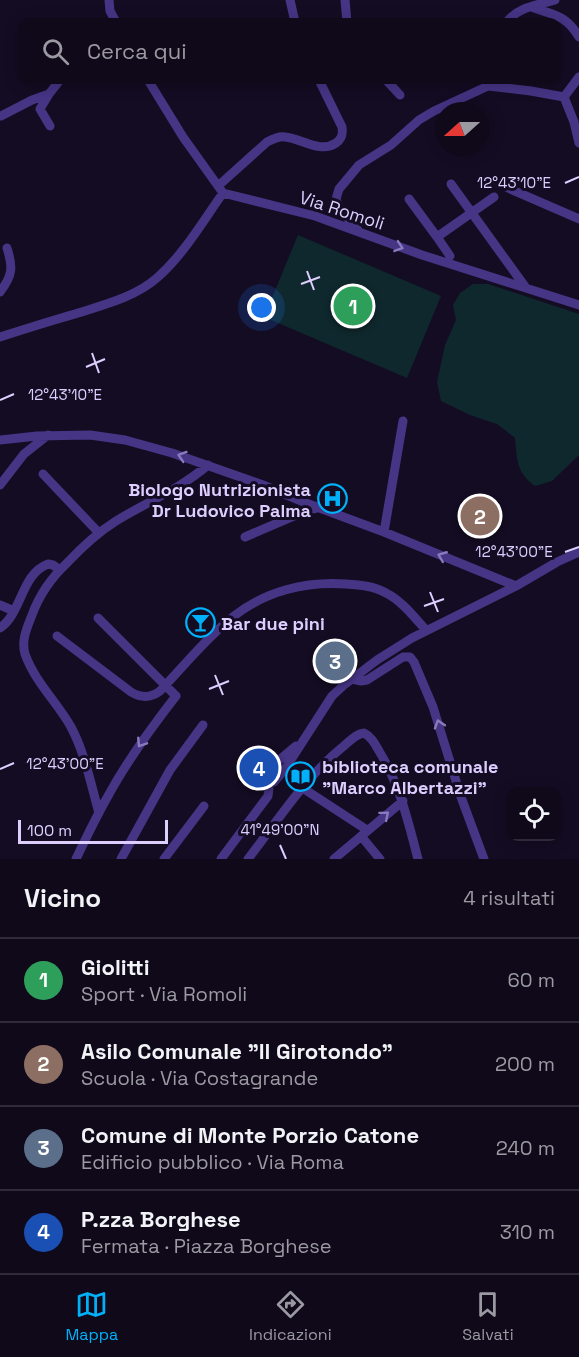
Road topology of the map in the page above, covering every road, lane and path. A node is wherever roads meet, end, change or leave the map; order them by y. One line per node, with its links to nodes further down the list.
1 (109, 0): 6 (street)
2 (290, 0): 7 (street)
3 (345, 0): 8 (street)
4 (555, 0): 5 (street)
5 (531, 7): 9 (street); 10 (street)
6 (112, 18)
7 (294, 18)
8 (347, 18)
9 (511, 18)
10 (579, 37)
11 (579, 77): 20 (street)
12 (57, 84): 18 (street)
13 (150, 84): 26 (street)
14 (321, 84): 26 (street)
15 (390, 84): 19 (street)
16 (487, 84): 31 (street)
17 (494, 84): 20 (street)
18 (49, 94): 21 (street); 22 (street)
19 (400, 95)
20 (564, 97): 23 (street)
21 (1, 116)
22 (50, 126)
23 (579, 143)
24 (451, 184): 29 (street)
25 (508, 188): 30 (street)
26 (221, 190): 31 (street, Via Romoli); 38 (street)
27 (494, 197): 29 (street)
28 (409, 199): 32 (street)
29 (472, 213): 32 (street); 35 (street)
30 (579, 219)
31 (361, 233): 35 (street, Via Romoli, one-way to 35)
32 (437, 237): 34 (street)
33 (8, 248): 36 (street)
34 (450, 256)
35 (526, 288): 37 (street, Via Romoli)
36 (0, 292)
37 (579, 304)
38 (0, 337)
39 (403, 422): 46 (street)
40 (48, 435): 41 (street); 42 (street, one-way to 40); 44 (street)
41 (0, 440)
42 (208, 465): 45 (street); 47 (street)
43 (43, 474): 47 (street)
44 (0, 485)
45 (317, 508): 46 (street); 48 (street)
46 (384, 532): 51 (street, one-way to 46)
47 (99, 533): 50 (street)
48 (245, 537)
49 (579, 552): 51 (street)
50 (60, 570): 53 (street); 66 (street)
51 (516, 586): 56 (street)
52 (0, 605): 53 (street)
53 (14, 611): 55 (street)
54 (98, 618): 59 (street)
55 (0, 628)
56 (426, 630): 58 (street); 59 (street)
57 (57, 636): 59 (street)
58 (352, 678): 61 (street); 76 (street, one-way to 58)
59 (165, 685): 66 (street, one-way to 66)
60 (203, 725): 70 (street)
61 (305, 739): 62 (street); 62 (street)
62 (270, 782): 72 (street)
63 (301, 787): 64 (street); 67 (street); 68 (street)
64 (403, 801): 67 (street, one-way to 64); 75 (street)
65 (204, 806): 71 (street)
66 (99, 813): 69 (street)
67 (364, 833): 73 (street); 74 (street)
68 (251, 858)
69 (76, 859)
70 (121, 859)
71 (164, 859)
72 (221, 859)
73 (334, 859)
74 (380, 859)
75 (418, 859)
76 (484, 859)

